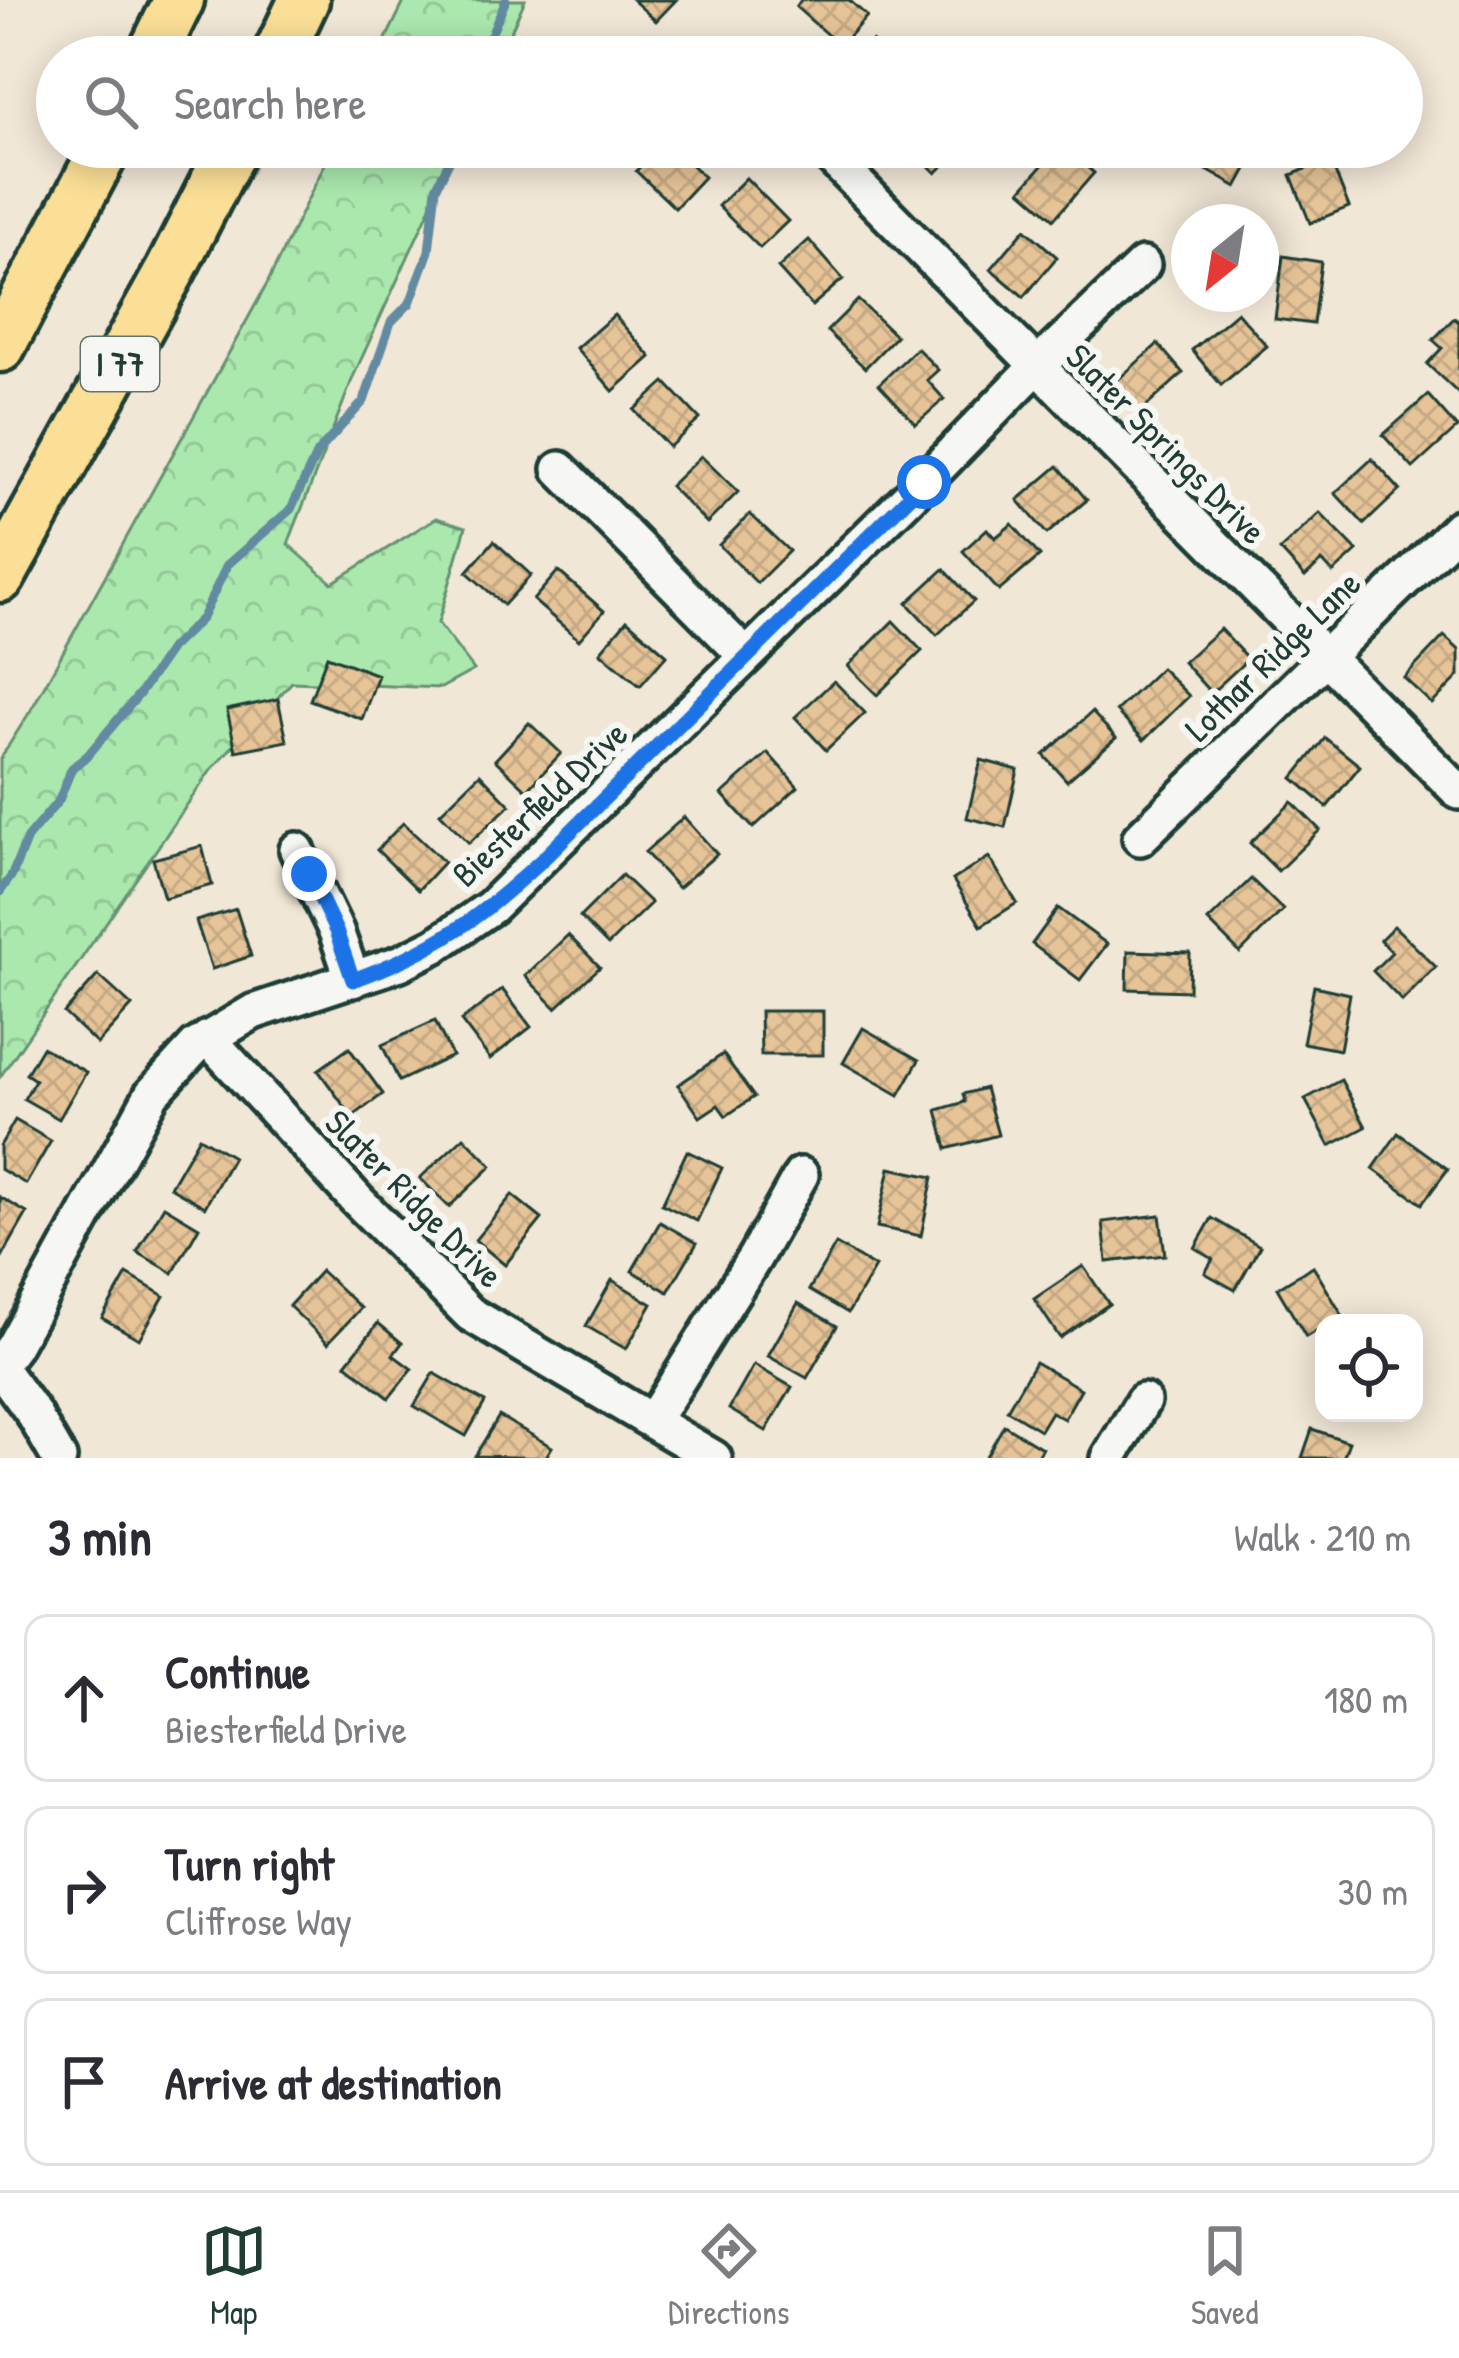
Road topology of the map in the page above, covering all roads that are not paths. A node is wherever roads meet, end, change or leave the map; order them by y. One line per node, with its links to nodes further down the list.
1 (179, 0): 3 (highway)
2 (304, 0): 4 (highway)
3 (162, 36)
4 (287, 36)
5 (95, 168): 9 (highway)
6 (222, 168): 13 (highway, I 77)
7 (842, 168): 10 (street, Slater Springs Drive)
8 (1143, 265): 10 (street, Biesterfield Drive)
9 (0, 347)
10 (1036, 367): 14 (street, Biesterfield Drive); 15 (street, Slater Springs Drive)
11 (560, 470): 14 (street)
12 (1459, 527): 15 (street, Lothar Ridge Lane)
13 (0, 577)
14 (746, 656): 19 (street, Biesterfield Drive)
15 (1325, 658): 16 (street, Slater Springs Drive); 17 (street, Lothar Ridge Lane)
16 (1459, 792)
17 (1140, 838)
18 (297, 850): 19 (street)
19 (353, 980): 20 (street, Biesterfield Drive)
20 (208, 1038): 22 (street, Biesterfield Drive); 24 (street, Slater Ridge Drive)
21 (801, 1175): 24 (street)
22 (0, 1366): 25 (street)
23 (1143, 1401): 27 (street)
24 (653, 1420): 26 (street, Slater Ridge Drive)
25 (58, 1458)
26 (714, 1458)
27 (1109, 1458)

